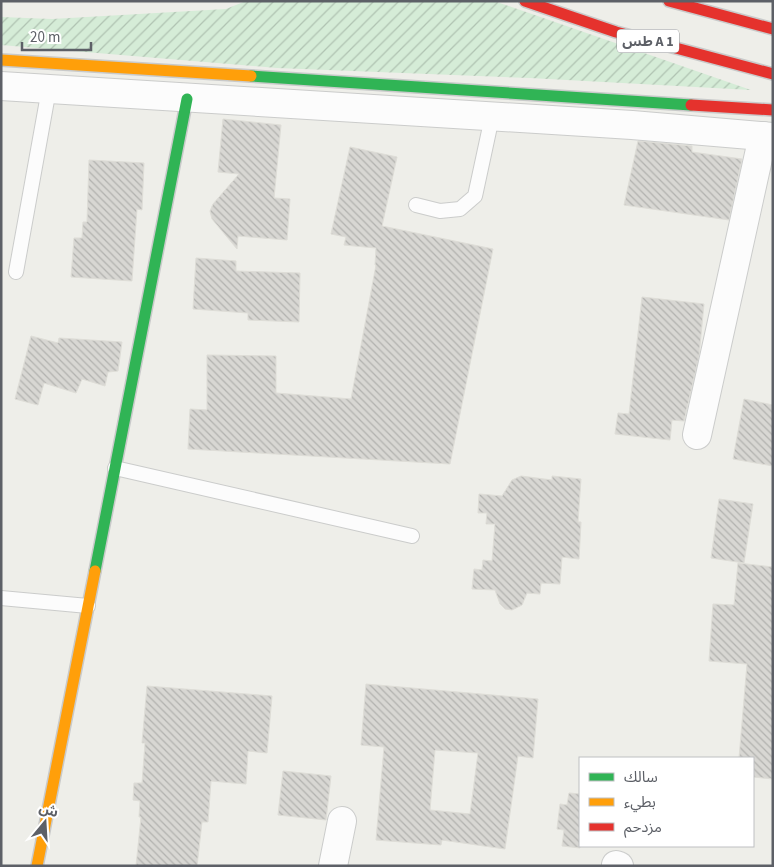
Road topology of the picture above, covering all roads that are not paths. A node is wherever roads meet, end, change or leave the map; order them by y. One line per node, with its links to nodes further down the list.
1 (525, 1): 5 (main road, طس A 1)
2 (669, 1): 3 (main road)
3 (773, 29)
4 (1, 60): 9 (main road)
5 (773, 74)
6 (1, 86): 7 (street)
7 (49, 90): 8 (street); 13 (lane)
8 (187, 98): 10 (street); 15 (main road)
9 (773, 110)
10 (492, 117): 11 (street); 12 (lane)
11 (768, 137): 14 (street)
12 (416, 205)
13 (16, 272)
14 (697, 435)
15 (115, 468): 16 (lane); 18 (main road)
16 (412, 536)
17 (1, 598): 18 (lane)
18 (88, 606): 21 (main road)
19 (342, 821): 22 (street)
20 (616, 865): 23 (street)
21 (37, 866)
22 (333, 866)
23 (620, 866)

